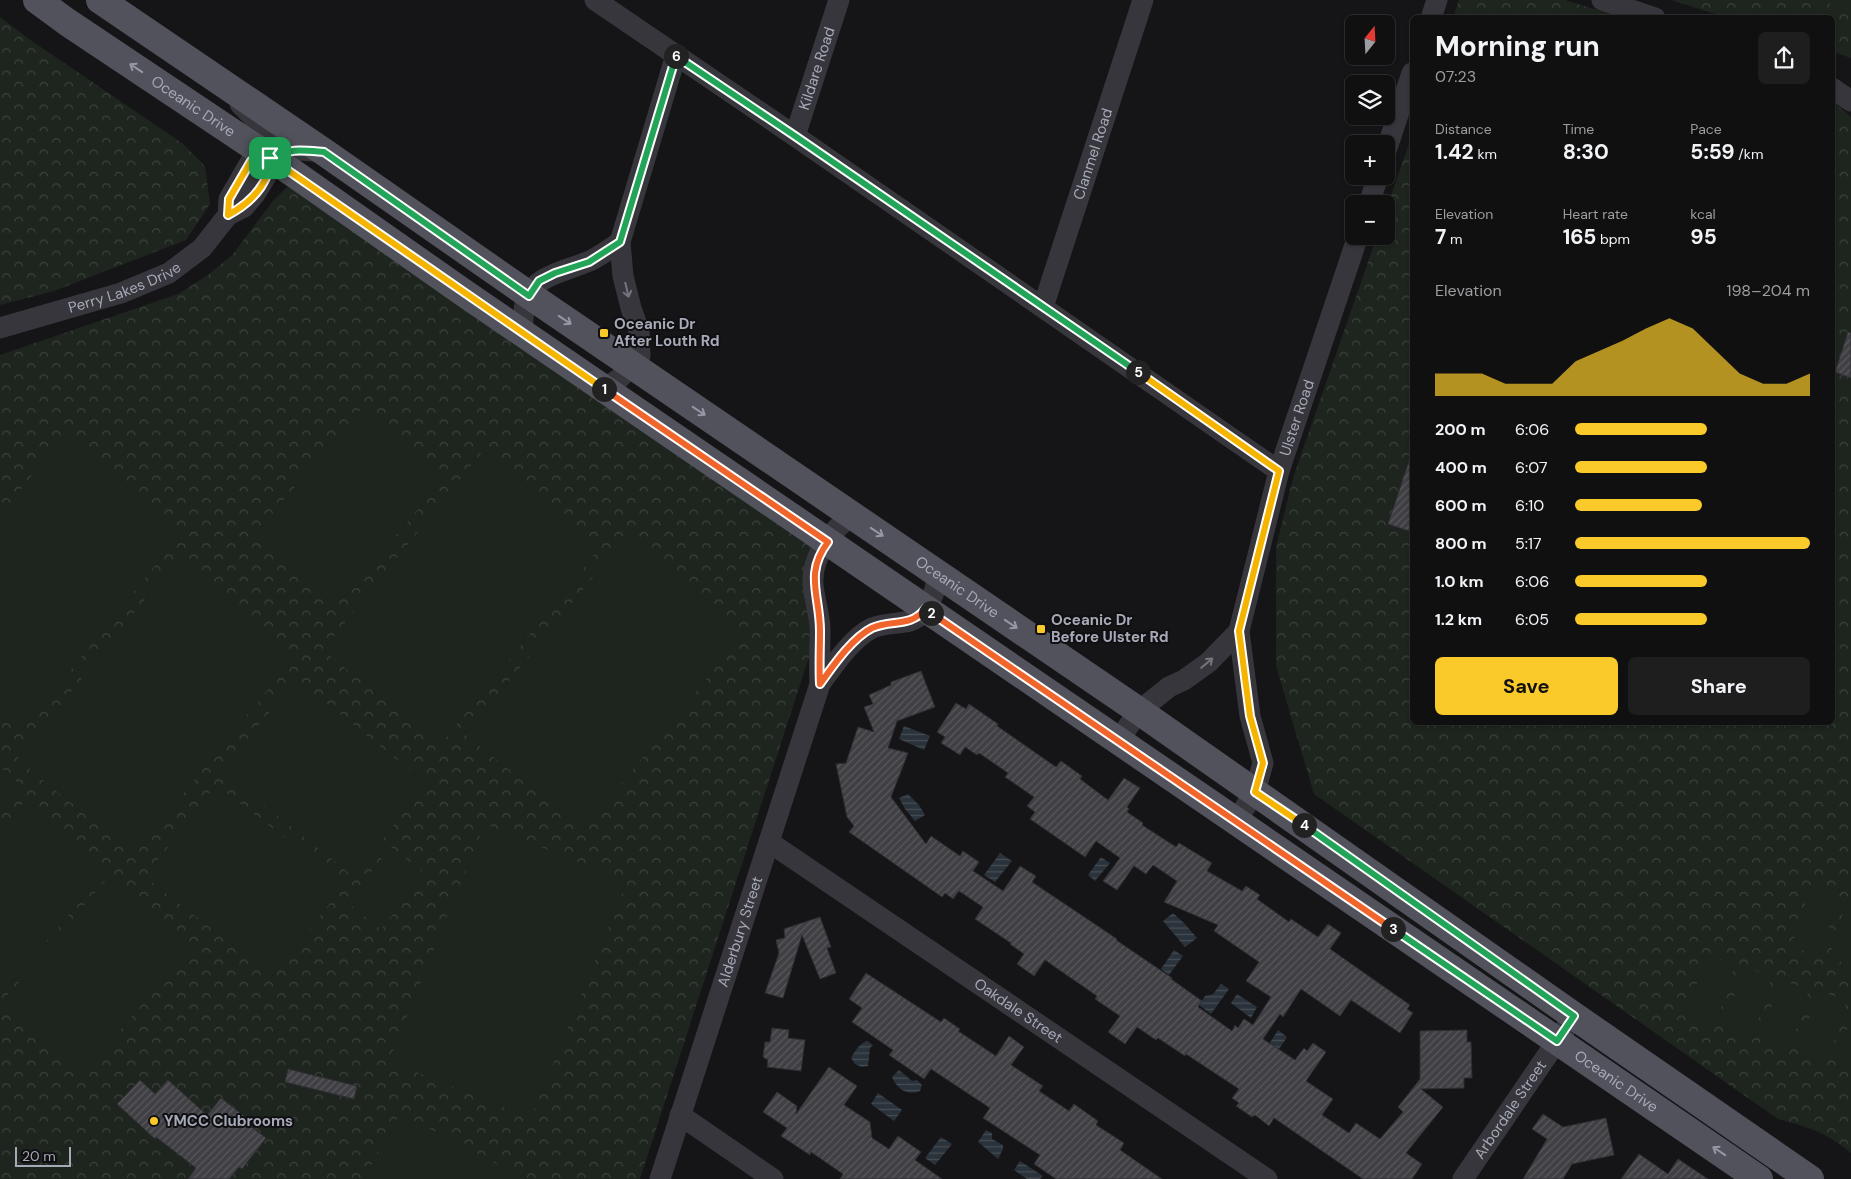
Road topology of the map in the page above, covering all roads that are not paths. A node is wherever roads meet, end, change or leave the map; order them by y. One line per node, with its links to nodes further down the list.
1 (37, 0): 18 (main road, Oceanic Drive, one-way to 1)
2 (100, 0): 11 (main road, Oceanic Drive)
3 (595, 0): 10 (street)
4 (839, 0): 16 (street, Kildare Road)
5 (1143, 0): 22 (street, Clanmel Road)
6 (1437, 0): 8 (street)
7 (1602, 0): 9 (street)
8 (1432, 15)
9 (1646, 15)
10 (676, 55): 16 (street); 19 (street)
11 (213, 77): 17 (main road, Oceanic Drive); 18 (street)
12 (1410, 79): 15 (street)
13 (1835, 90): 14 (street)
14 (1851, 101)
15 (1391, 135)
16 (795, 136): 22 (street)
17 (324, 152): 18 (street); 21 (main road, Oceanic Drive)
18 (270, 158): 23 (street, Perry Lakes Drive); 24 (main road, Oceanic Drive)
19 (620, 242): 21 (street); 25 (street, one-way to 25)
20 (1355, 245): 27 (street, Ulster Road)
21 (529, 296): 24 (street); 25 (main road, Oceanic Drive, one-way to 25)
22 (1043, 307): 27 (street)
23 (0, 328)
24 (523, 333): 26 (main road, Oceanic Drive)
25 (632, 366): 26 (street); 28 (main road, Oceanic Drive, one-way to 28)
26 (604, 388): 29 (main road, Oceanic Drive)
27 (1279, 471): 32 (street, Ulster Road)
28 (853, 516): 29 (street, Alderbury Street); 30 (main road, Oceanic Drive, one-way to 30)
29 (828, 542): 31 (main road, Oceanic Drive); 33 (street, Alderbury Street)
30 (937, 573): 31 (street); 34 (main road, Oceanic Drive, one-way to 34)
31 (925, 609): 33 (street, Alderbury Street); 35 (main road, Oceanic Drive)
32 (1239, 631): 34 (street, one-way to 32); 36 (street, Ulster Road)
33 (820, 684): 38 (street, Alderbury Street)
34 (1139, 711): 35 (street); 36 (main road, Oceanic Drive)
35 (1118, 741): 37 (main road, Oceanic Drive)
36 (1255, 792): 37 (street, Ulster Road); 39 (main road, Oceanic Drive)
37 (1236, 822): 40 (main road, Oceanic Drive)
38 (770, 842): 41 (street, Alderbury Street); 44 (street, Oakdale Street)
39 (1574, 1016): 40 (street, Arbordale Street); 47 (main road, Oceanic Drive)
40 (1557, 1041): 45 (street, Arbordale Street); 46 (main road, Oceanic Drive, one-way to 40)
41 (680, 1115): 42 (street, Alderbury Street); 43 (street)
42 (660, 1179)
43 (773, 1179)
44 (1267, 1179)
45 (1463, 1179)
46 (1759, 1179)
47 (1810, 1179)

